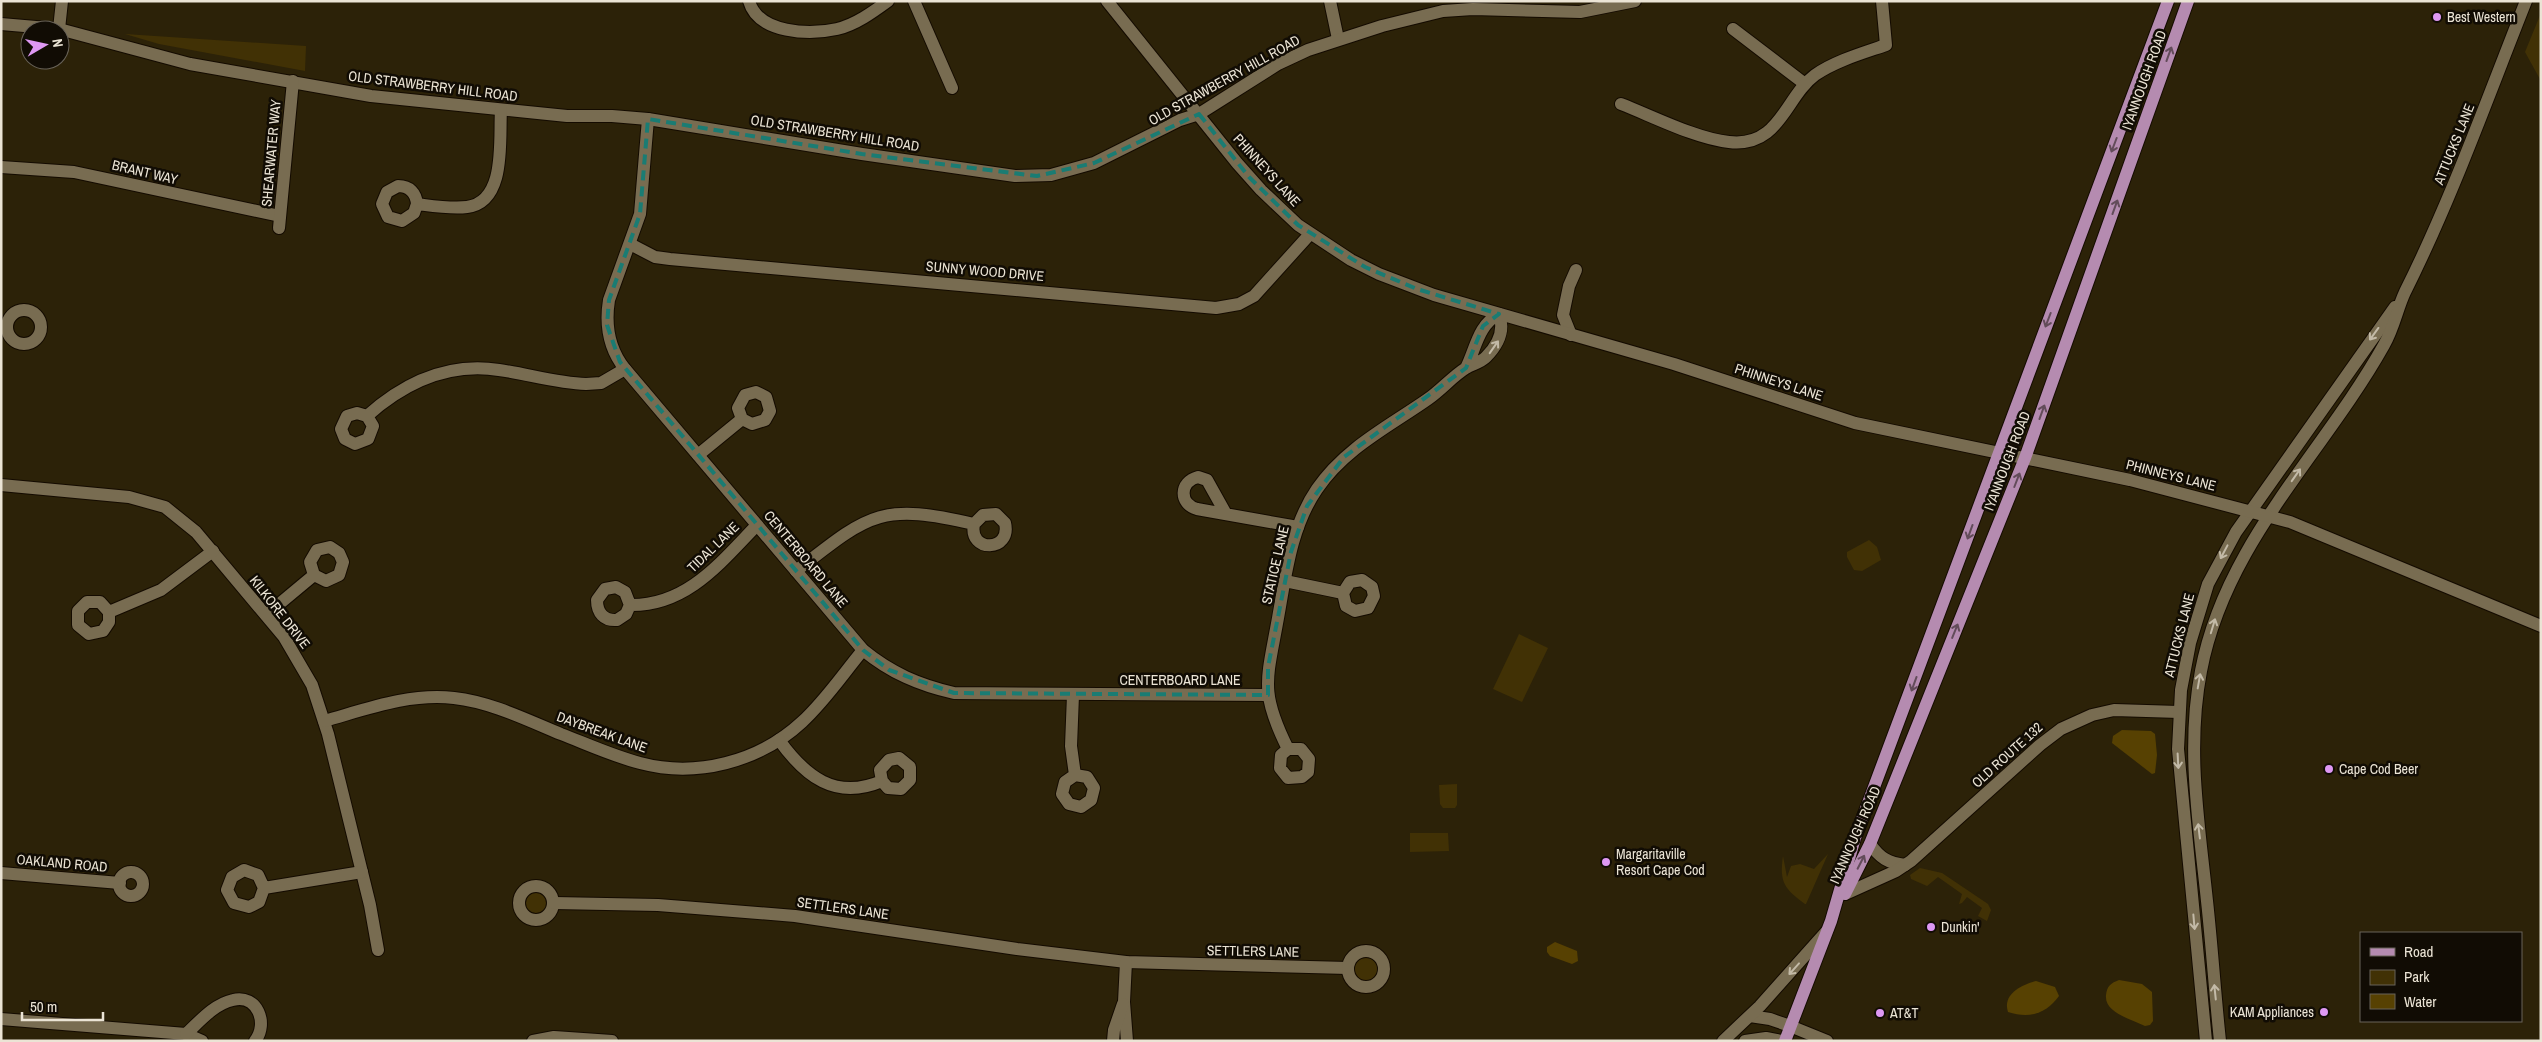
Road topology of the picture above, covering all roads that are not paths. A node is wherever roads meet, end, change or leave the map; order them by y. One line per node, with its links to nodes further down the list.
1 (62, 1): 14 (street)
2 (750, 1): 13 (street)
3 (865, 1): 13 (street)
4 (888, 1): 13 (street)
5 (914, 1): 22 (street)
6 (1107, 1): 25 (street, PHINNEYS LANE)
7 (1330, 1): 19 (street)
8 (1635, 1): 19 (street, OLD STRAWBERRY HILL ROAD)
9 (1882, 1): 21 (street)
10 (2168, 1): 40 (main road, IYANNOUGH ROAD, one-way to 40)
11 (2188, 1): 42 (main road, IYANNOUGH ROAD, one-way to 11)
12 (2526, 1): 33 (street, ATTUCKS LANE)
13 (861, 18)
14 (60, 20)
15 (1, 24): 16 (street, OLD STRAWBERRY HILL ROAD)
16 (20, 26)
17 (1733, 29): 21 (street)
18 (70, 32): 20 (street, OLD STRAWBERRY HILL ROAD)
19 (1338, 39): 25 (street, OLD STRAWBERRY HILL ROAD)
20 (293, 81): 24 (street, OLD STRAWBERRY HILL ROAD); 29 (street, SHEARWATER WAY)
21 (1806, 84): 23 (street)
22 (952, 88)
23 (1621, 104)
24 (501, 110): 26 (street, OLD STRAWBERRY HILL ROAD); 28 (street)
25 (1198, 114): 26 (street, OLD STRAWBERRY HILL ROAD); 30 (street, PHINNEYS LANE)
26 (648, 119): 31 (street, CENTERBOARD LANE)
27 (1, 167): 29 (street, BRANT WAY)
28 (417, 204)
29 (280, 222)
30 (1310, 234): 31 (street, SUNNY WOOD DRIVE); 34 (street, PHINNEYS LANE)
31 (630, 244): 37 (street, CENTERBOARD LANE)
32 (1576, 270): 35 (street)
33 (2404, 295): 44 (street, ATTUCKS LANE, one-way to 44); 46 (street, ATTUCKS LANE, one-way to 33)
34 (1499, 314): 35 (street, PHINNEYS LANE); 36 (street, STATICE LANE); 36 (street, STATICE LANE, one-way to 34)
35 (1571, 335): 40 (street, PHINNEYS LANE)
36 (1466, 368): 49 (street, STATICE LANE)
37 (625, 369): 38 (street); 41 (street, CENTERBOARD LANE)
38 (367, 416)
39 (742, 419): 41 (street)
40 (1998, 453): 42 (street, PHINNEYS LANE); 76 (main road, IYANNOUGH ROAD, one-way to 76)
41 (698, 455): 48 (street, CENTERBOARD LANE)
42 (2026, 458): 44 (street, PHINNEYS LANE); 68 (main road, IYANNOUGH ROAD, one-way to 42)
43 (1, 485): 50 (street, KILKORE DRIVE)
44 (2249, 510): 46 (street, PHINNEYS LANE); 62 (street, ATTUCKS LANE, one-way to 62)
45 (1226, 514): 49 (street)
46 (2268, 515): 58 (street, PHINNEYS LANE); 96 (street, ATTUCKS LANE, one-way to 46)
47 (974, 524): 51 (street)
48 (757, 525): 51 (street, CENTERBOARD LANE); 55 (street, TIDAL LANE)
49 (1298, 527): 53 (street, STATICE LANE)
50 (213, 551): 56 (street); 57 (street, KILKORE DRIVE)
51 (796, 571): 59 (street, CENTERBOARD LANE)
52 (314, 575): 57 (street)
53 (1284, 581): 54 (street); 61 (street, STATICE LANE)
54 (1343, 593)
55 (630, 605)
56 (109, 612)
57 (266, 615): 63 (street, KILKORE DRIVE)
58 (2541, 626)
59 (863, 650): 60 (street, CENTERBOARD LANE); 64 (street, DAYBREAK LANE)
60 (1073, 695): 61 (street, CENTERBOARD LANE); 66 (street)
61 (1268, 695): 65 (street, STATICE LANE)
62 (2179, 712): 69 (street, OLD ROUTE 132); 95 (street, ATTUCKS LANE, one-way to 95)
63 (324, 721): 64 (street, DAYBREAK LANE); 70 (street, KILKORE DRIVE)
64 (779, 740): 67 (street)
65 (1288, 749)
66 (1075, 775)
67 (882, 781)
68 (1870, 844): 69 (street); 74 (main road, IYANNOUGH ROAD, one-way to 68)
69 (1905, 864): 74 (street, OLD ROUTE 132)
70 (362, 872): 73 (street); 77 (street, KILKORE DRIVE)
71 (1, 873): 72 (street, OAKLAND ROAD)
72 (120, 883)
73 (264, 888)
74 (1845, 894): 76 (main road, IYANNOUGH ROAD)
75 (554, 903): 78 (street, SETTLERS LANE)
76 (1829, 927): 81 (street, one-way to 81); 83 (main road, IYANNOUGH ROAD)
77 (378, 950)
78 (1126, 962): 79 (street, SETTLERS LANE); 80 (street)
79 (1348, 968)
80 (1124, 1002): 89 (street); 90 (street)
81 (1750, 1016): 83 (street); 91 (street)
82 (1, 1019): 84 (street)
83 (1790, 1026): 93 (main road, IYANNOUGH ROAD); 94 (street)
84 (186, 1034): 85 (street); 86 (street)
85 (202, 1041)
86 (255, 1041)
87 (533, 1041): 88 (street)
88 (612, 1041)
89 (1113, 1041)
90 (1127, 1041)
91 (1722, 1041)
92 (1746, 1041): 93 (street)
93 (1783, 1041)
94 (1827, 1041)
95 (2206, 1041)
96 (2220, 1041)

